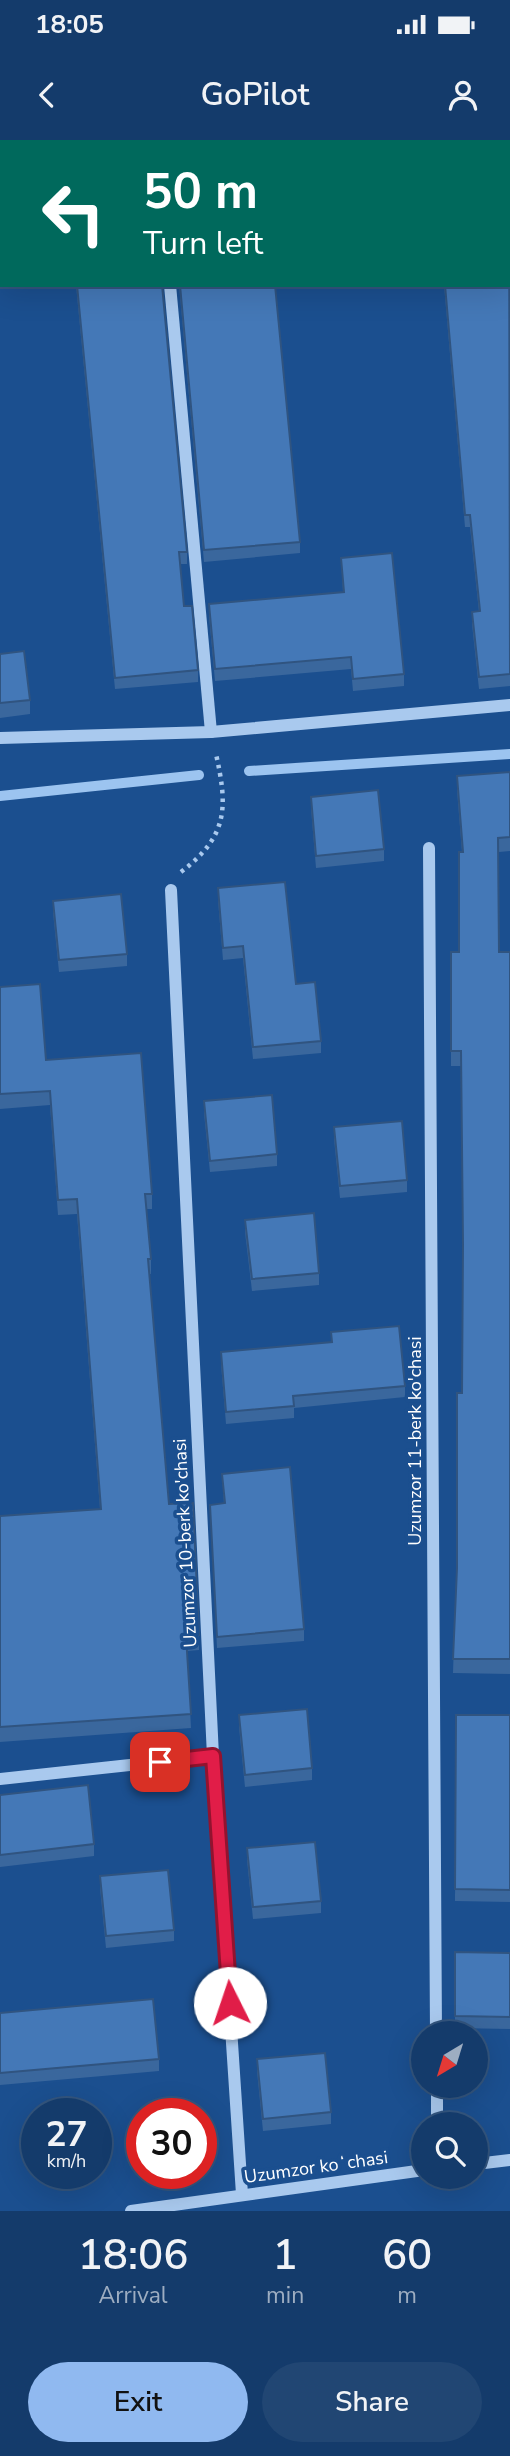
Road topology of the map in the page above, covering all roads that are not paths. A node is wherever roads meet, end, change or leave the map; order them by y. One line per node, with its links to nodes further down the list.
1 (170, 287): 3 (street)
2 (510, 705): 3 (street)
3 (211, 732): 4 (street)
4 (0, 738)
5 (429, 848): 9 (street, Uzumzor 11-berk ko'chasi)
6 (171, 890): 7 (street, Uzumzor 10-berk ko'chasi)
7 (213, 1756): 8 (street); 13 (street, Uzumzor 10-berk ko'chasi)
8 (0, 1779)
9 (436, 2021)
10 (510, 2160): 11 (street)
11 (488, 2163)
12 (411, 2173): 13 (street, Uzumzor koʻchasi)
13 (242, 2194): 14 (street, Uzumzor koʻchasi)
14 (131, 2211)

